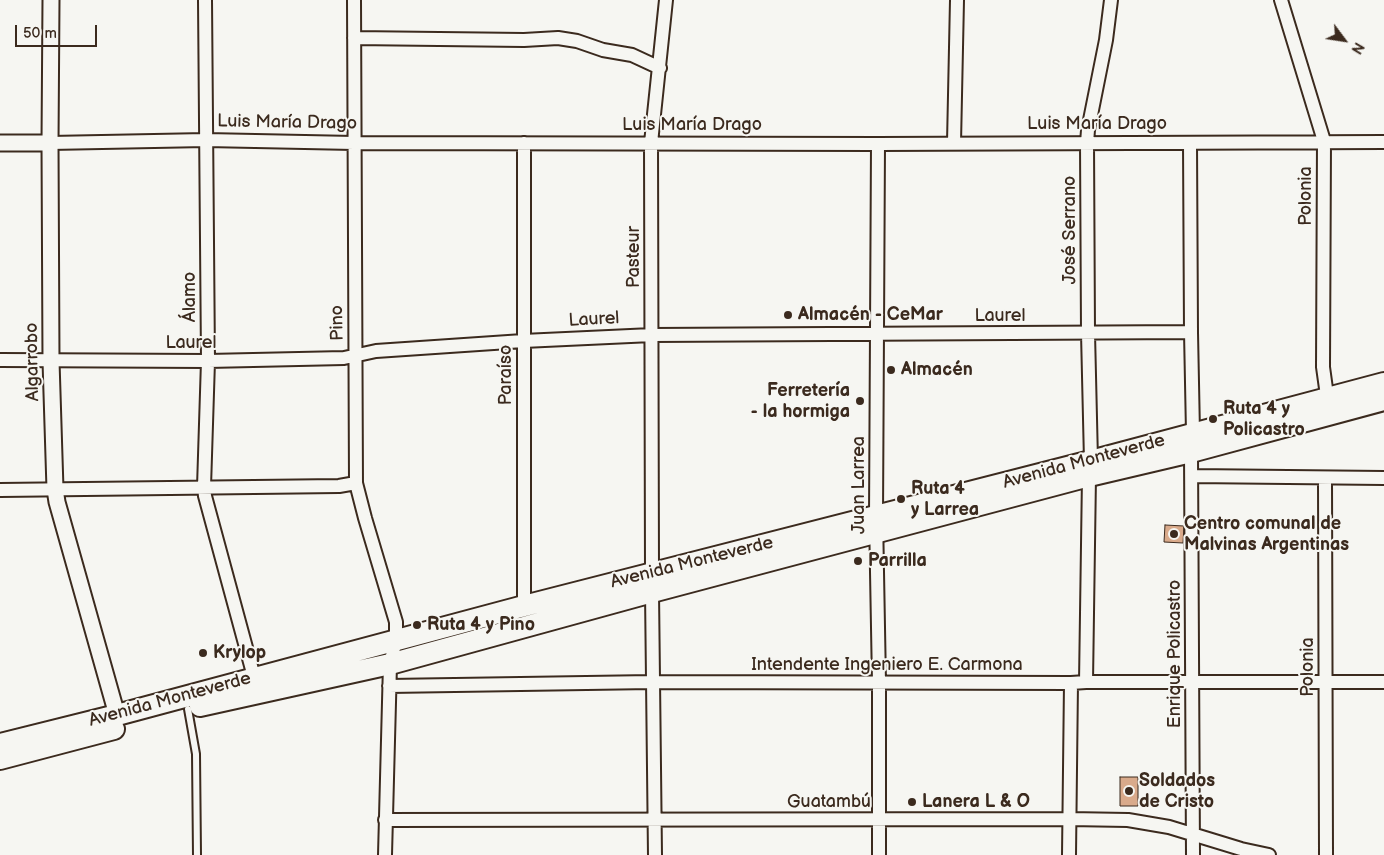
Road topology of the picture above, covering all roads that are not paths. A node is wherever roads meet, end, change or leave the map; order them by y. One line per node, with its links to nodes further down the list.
1 (51, 0): 14 (street, Algarrobo)
2 (205, 0): 10 (street, Álamo)
3 (354, 0): 8 (street, Pino)
4 (666, 0): 9 (street, Pasteur)
5 (957, 0): 18 (street)
6 (1111, 0): 19 (street, José Serrano)
7 (1281, 0): 11 (street, Polonia)
8 (354, 38): 9 (street); 15 (street, Pino)
9 (660, 68): 17 (street, Pasteur)
10 (206, 140): 14 (street, Luis María Drago); 15 (street, Luis María Drago); 30 (street, Álamo)
11 (1324, 141): 12 (street, Luis María Drago); 20 (street, Luis María Drago); 33 (street, Polonia)
12 (1384, 142)
13 (0, 143): 14 (street, Luis María Drago)
14 (50, 143): 29 (street, Algarrobo)
15 (354, 143): 16 (street, Luis María Drago); 27 (street, Pino)
16 (524, 143): 17 (street, Luis María Drago); 26 (street, Paraíso)
17 (651, 143): 21 (street, Luis María Drago); 25 (street, Pasteur)
18 (954, 143): 19 (street, Luis María Drago); 21 (street, Luis María Drago)
19 (1087, 143): 20 (street, Luis María Drago); 24 (street, José Serrano)
20 (1190, 143): 22 (street, Enrique Policastro)
21 (878, 144): 23 (street, Juan Larrea)
22 (1190, 332): 24 (street, Laurel); 34 (street, Enrique Policastro)
23 (877, 333): 24 (street, Laurel); 25 (street, Laurel); 43 (street, Juan Larrea)
24 (1088, 333): 35 (street, José Serrano)
25 (652, 335): 26 (street, Laurel); 44 (street, Pasteur)
26 (523, 341): 27 (street, Laurel); 45 (street, Paraíso)
27 (356, 356): 30 (street, Laurel); 39 (street, Pino)
28 (0, 360): 29 (street, Laurel)
29 (51, 361): 30 (street, Laurel); 41 (street, Algarrobo)
30 (208, 361): 40 (street, Álamo)
31 (1384, 383): 33 (main road, Avenida Monteverde)
32 (1384, 400): 33 (main road, Avenida Monteverde)
33 (1329, 406): 34 (main road, Avenida Monteverde)
34 (1192, 443): 35 (main road, Avenida Monteverde); 36 (street, Enrique Policastro)
35 (1090, 468): 43 (main road, Avenida Monteverde); 51 (street, José Serrano)
36 (1192, 476): 37 (street); 52 (street, Enrique Policastro)
37 (1325, 478): 38 (street); 49 (street, Polonia)
38 (1384, 478)
39 (356, 483): 40 (street); 46 (street, Pino)
40 (204, 486): 41 (street); 48 (street, Álamo)
41 (55, 489): 42 (street); 58 (street, Algarrobo)
42 (0, 490)
43 (876, 524): 44 (main road, Avenida Monteverde); 54 (street, Juan Larrea)
44 (652, 583): 45 (main road, Avenida Monteverde); 47 (main road, Avenida Monteverde); 50 (street, Pasteur)
45 (524, 606): 46 (main road, Avenida Monteverde)
46 (396, 640): 47 (street, Pino); 48 (main road, Avenida Monteverde)
47 (390, 664): 56 (street); 57 (main road, Avenida Monteverde)
48 (254, 677): 58 (main road, Avenida Monteverde)
49 (1326, 681): 52 (street, Intendente Ingeniero E. Carmona); 53 (street, Intendente Ingeniero E. Carmona); 73 (street, Polonia)
50 (652, 682): 54 (street, Intendente Ingeniero E. Carmona); 56 (street, Intendente Ingeniero E. Carmona); 64 (street, Pasteur)
51 (1086, 682): 52 (street, Intendente Ingeniero E. Carmona); 55 (street, Intendente Ingeniero E. Carmona)
52 (1192, 682): 65 (street, Enrique Policastro)
53 (1384, 682)
54 (879, 683): 55 (street, Intendente Ingeniero E. Carmona); 61 (street, Juan Larrea)
55 (1070, 683): 62 (street)
56 (389, 686): 63 (street)
57 (188, 710): 60 (main road, Avenida Monteverde); 66 (lane)
58 (117, 715): 59 (main road, Avenida Monteverde)
59 (0, 744)
60 (0, 759)
61 (880, 819): 62 (street, Guatambú); 64 (street, Guatambú); 69 (street, Juan Larrea)
62 (1069, 819): 65 (street, Guatambú); 70 (street)
63 (385, 820): 64 (street, Guatambú); 67 (street)
64 (655, 820): 68 (street, Pasteur)
65 (1193, 833): 71 (street, Enrique Policastro); 72 (street, Guatambú)
66 (197, 855)
67 (385, 855)
68 (655, 855)
69 (880, 855)
70 (1069, 855)
71 (1193, 855)
72 (1269, 855)
73 (1326, 855)

